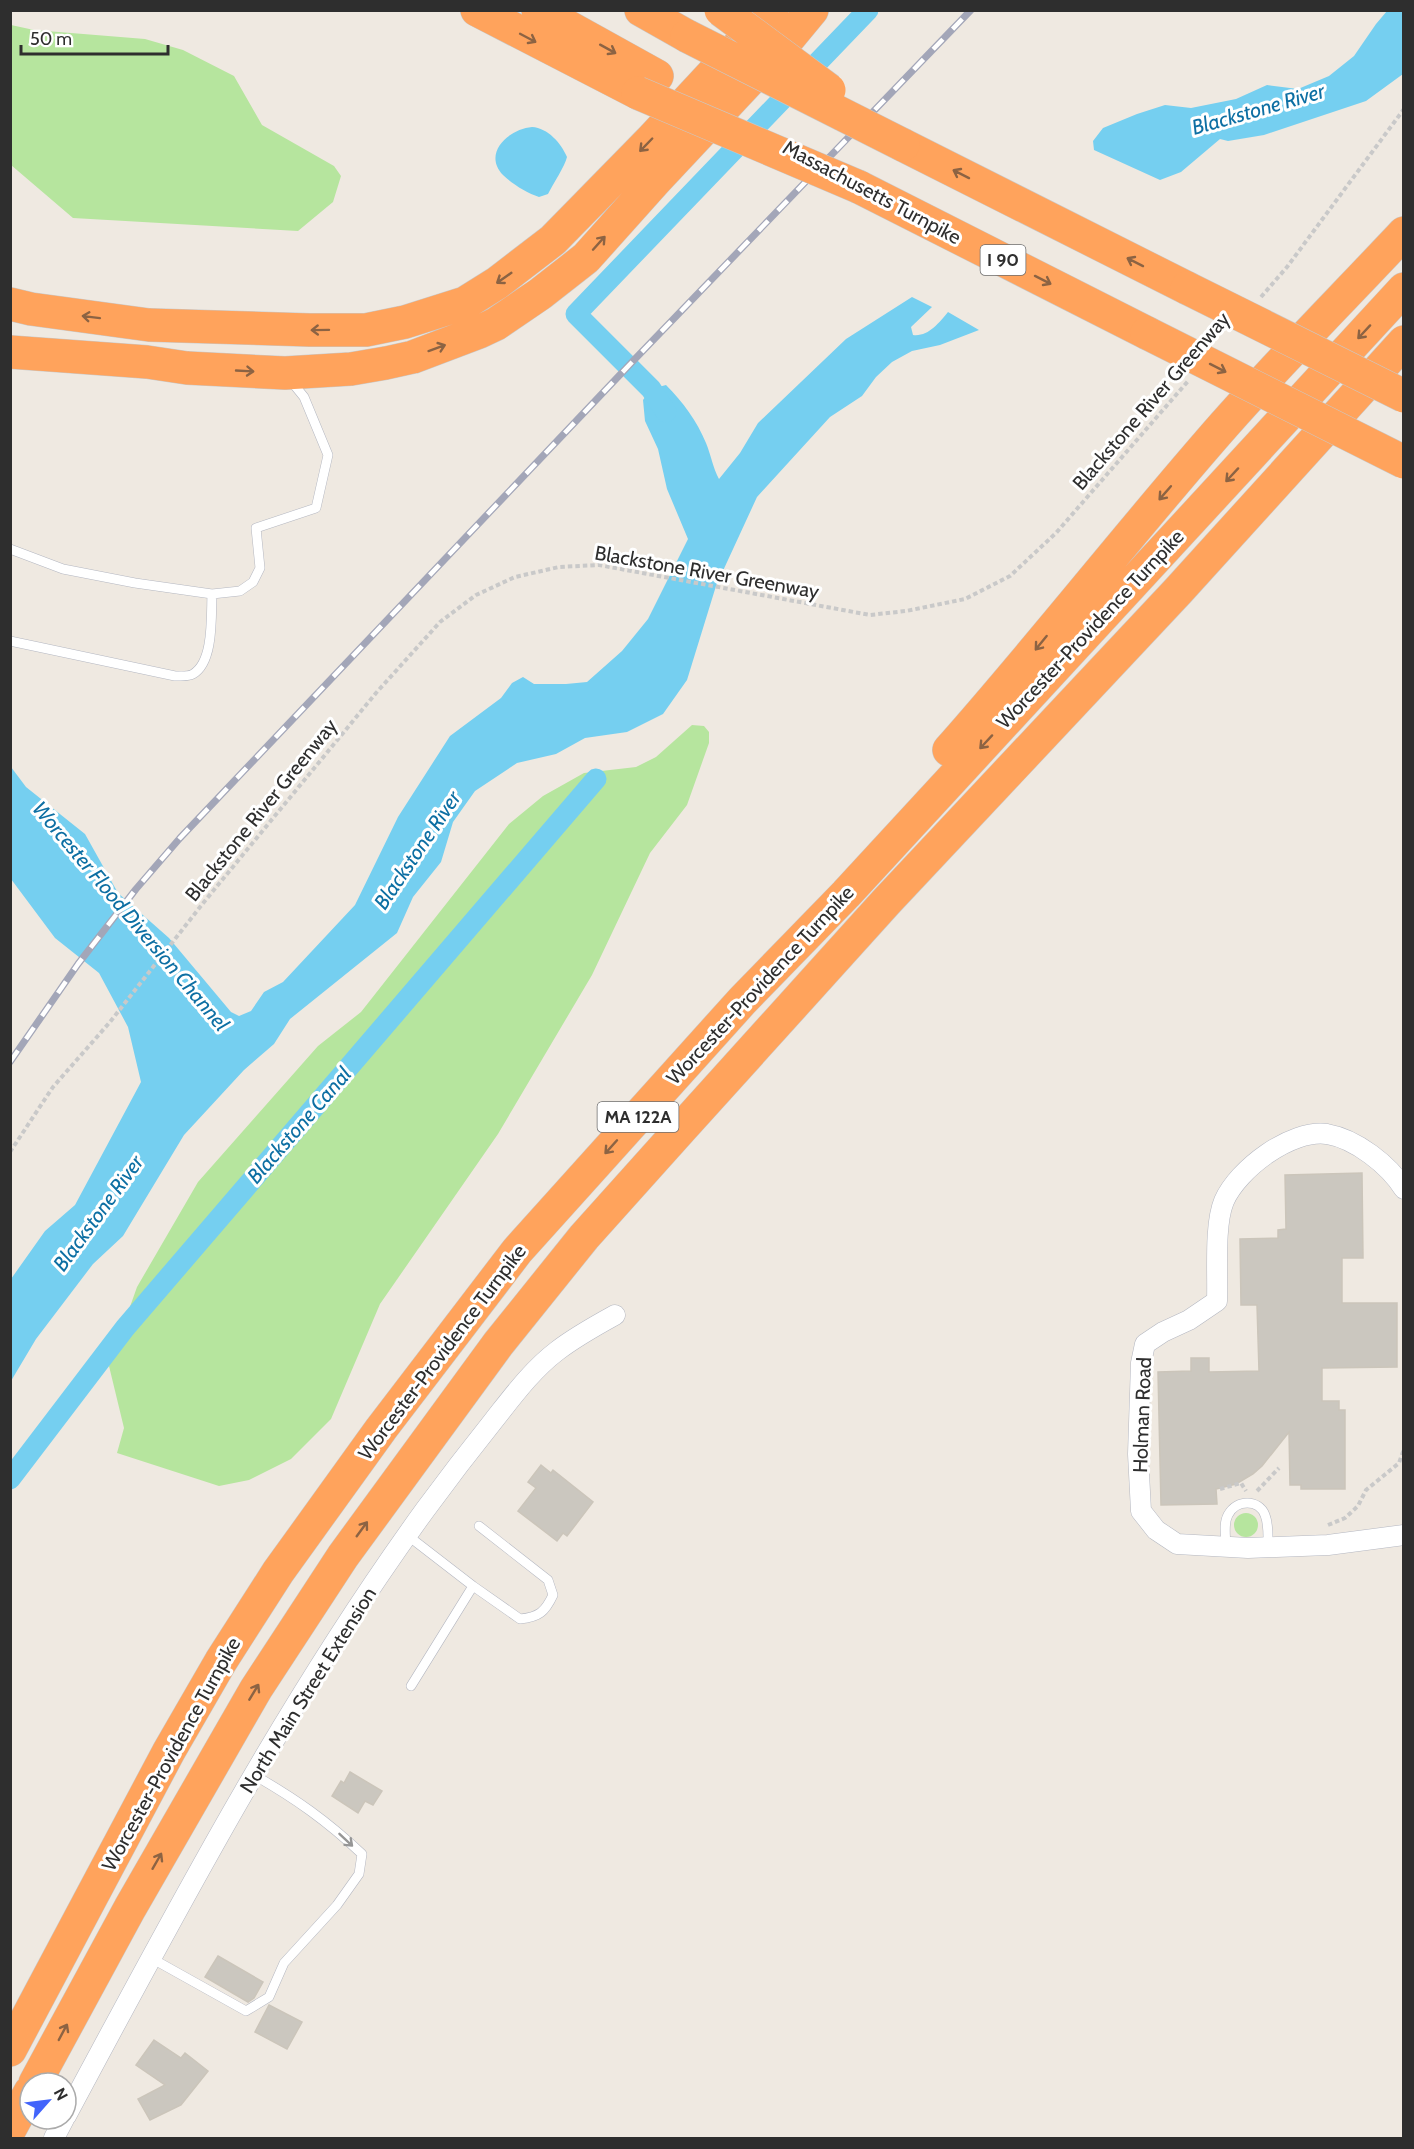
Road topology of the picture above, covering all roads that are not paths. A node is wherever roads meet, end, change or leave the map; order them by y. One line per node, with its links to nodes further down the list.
1 (477, 10): 7 (highway, one-way to 7)
2 (538, 10): 7 (highway, Massachusetts Turnpike / I 90, one-way to 7)
3 (640, 10): 8 (highway, bridge)
4 (721, 10): 8 (highway, bridge)
5 (772, 10): 11 (highway, one-way to 11)
6 (812, 10): 14 (highway, one-way to 6)
7 (647, 84): 16 (highway, Massachusetts Turnpike / I 90, one-way to 16, bridge)
8 (903, 145): 15 (highway, one-way to 8, bridge)
9 (1404, 233): 20 (highway, one-way to 20)
10 (1404, 289): 20 (highway, Worcester-Providence Turnpike / MA 122A, one-way to 20)
11 (10, 304)
12 (1404, 342): 33 (highway, Worcester-Providence Turnpike / MA 122A, one-way to 12)
13 (10, 352): 14 (highway, one-way to 14)
14 (285, 373): 18 (lane)
15 (1404, 396)
16 (1404, 462)
17 (10, 549): 18 (lane)
18 (212, 594): 19 (lane)
19 (10, 641)
20 (742, 1001): 32 (highway, Worcester-Providence Turnpike / MA 122A, one-way to 32)
21 (1403, 1186): 26 (street, Holman Road)
22 (615, 1315): 24 (street, North Main Street Extension)
23 (479, 1526): 28 (lane)
24 (407, 1535): 28 (lane); 30 (street, North Main Street Extension)
25 (1404, 1535): 27 (street, Holman Road)
26 (1226, 1548): 27 (street, Holman Road); 27 (lane)
27 (1268, 1548)
28 (473, 1586): 29 (lane)
29 (411, 1686)
30 (254, 1775): 31 (street, North Main Street Extension); 31 (lane, one-way to 31)
31 (151, 1958): 34 (street, North Main Street Extension)
32 (10, 2050)
33 (42, 2071)
34 (78, 2093)
35 (18, 2114): 36 (highway)
36 (10, 2128)

